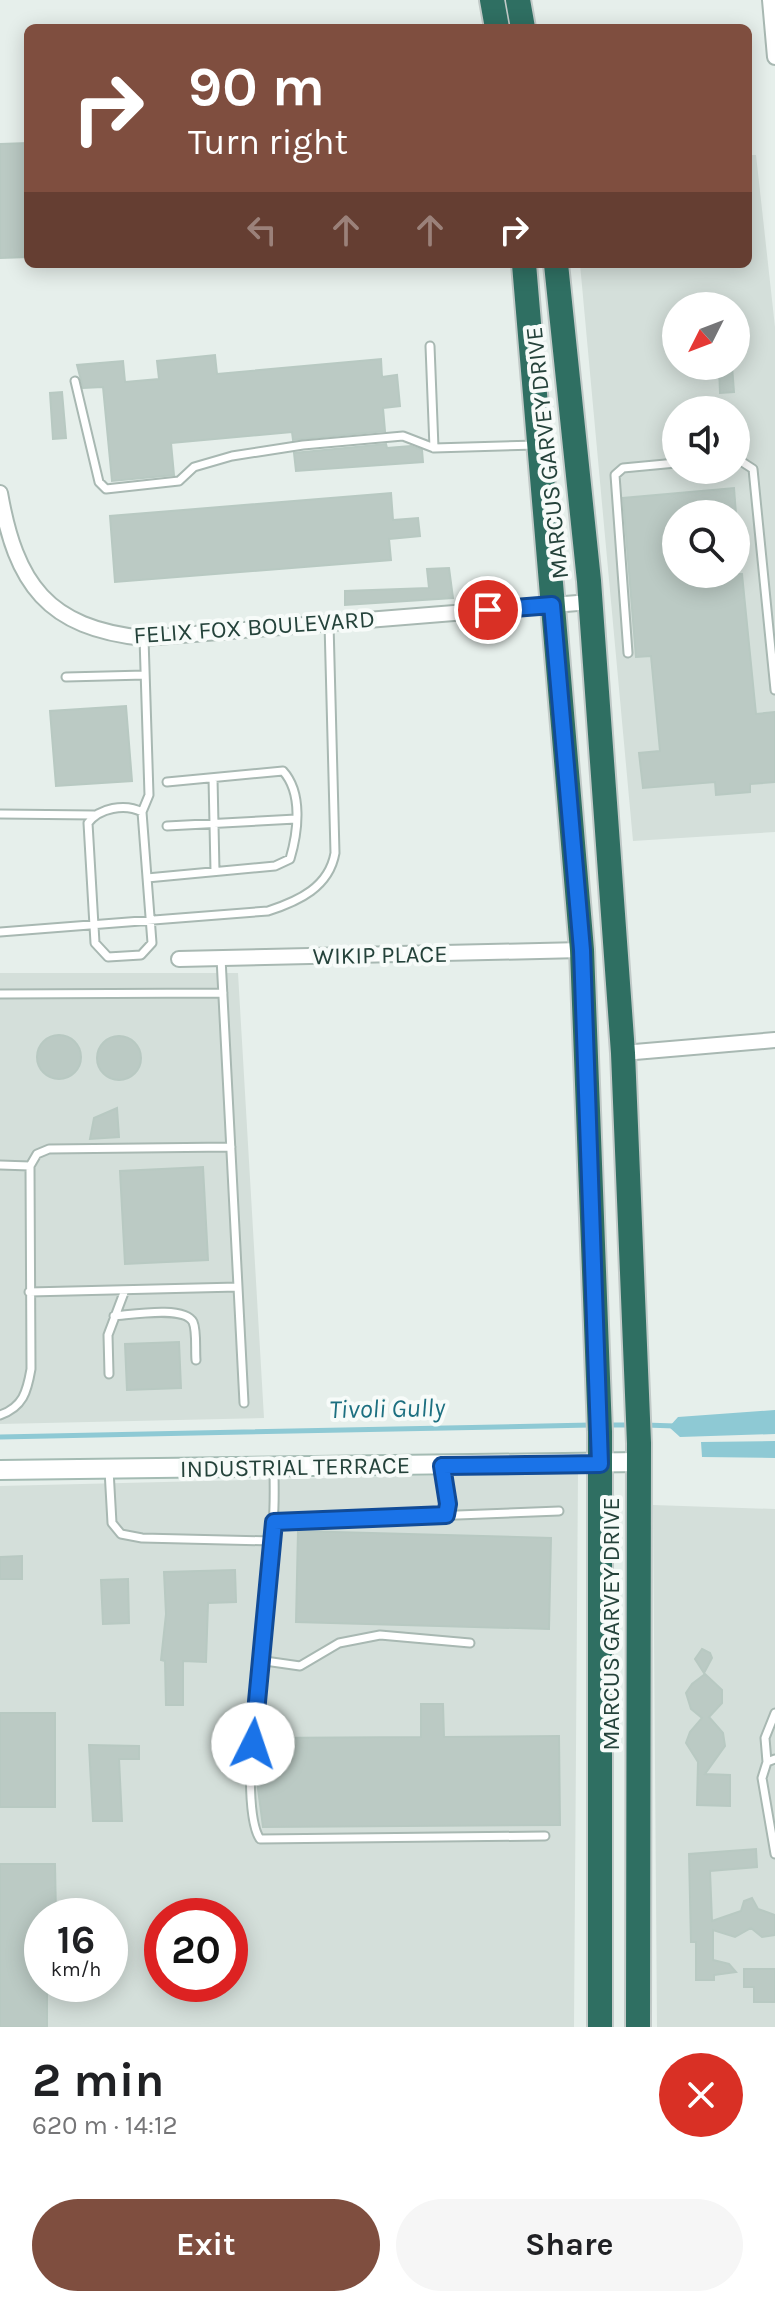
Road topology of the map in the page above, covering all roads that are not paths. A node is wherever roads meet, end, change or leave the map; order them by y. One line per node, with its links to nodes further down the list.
1 (492, 0): 4 (highway)
2 (518, 0): 5 (highway)
3 (770, 0): 6 (street)
4 (496, 24)
5 (522, 24)
6 (775, 57)
7 (524, 268): 11 (highway, MARCUS GARVEY DRIVE)
8 (556, 268): 16 (highway, MARCUS GARVEY DRIVE)
9 (430, 346): 12 (lane)
10 (75, 381): 12 (lane)
11 (539, 444): 12 (lane); 17 (highway, MARCUS GARVEY DRIVE)
12 (434, 448)
13 (662, 464): 20 (lane)
14 (750, 467): 23 (lane)
15 (0, 493): 19 (street, FELIX FOX BOULEVARD)
16 (590, 602): 17 (street, FELIX FOX BOULEVARD); 43 (highway, MARCUS GARVEY DRIVE)
17 (552, 605): 18 (street, FELIX FOX BOULEVARD); 37 (highway, MARCUS GARVEY DRIVE)
18 (329, 623): 19 (street, FELIX FOX BOULEVARD); 34 (lane)
19 (144, 638): 21 (lane)
20 (628, 653)
21 (145, 675): 22 (lane); 26 (lane)
22 (66, 677)
23 (775, 690)
24 (213, 778): 25 (lane); 29 (lane); 30 (lane)
25 (167, 782)
26 (142, 812): 28 (lane); 33 (lane)
27 (0, 814): 28 (lane)
28 (94, 815): 35 (lane)
29 (296, 819): 30 (lane); 32 (lane)
30 (214, 825): 31 (lane); 32 (lane)
31 (167, 826)
32 (215, 871): 33 (lane)
33 (147, 878): 34 (lane)
34 (151, 922): 35 (lane); 35 (lane)
35 (94, 925): 36 (lane)
36 (0, 932)
37 (582, 950): 38 (street, WIKIP PLACE); 56 (highway, MARCUS GARVEY DRIVE)
38 (221, 958): 39 (street, WIKIP PLACE); 40 (lane)
39 (179, 959)
40 (223, 993): 41 (lane); 44 (lane)
41 (0, 994)
42 (775, 1040): 43 (street)
43 (623, 1053): 55 (highway, MARCUS GARVEY DRIVE)
44 (231, 1147): 46 (lane); 47 (lane)
45 (0, 1165): 46 (lane)
46 (30, 1166): 49 (lane)
47 (238, 1287): 48 (lane); 53 (lane)
48 (125, 1290): 49 (lane); 50 (lane)
49 (29, 1292): 54 (lane)
50 (114, 1316): 51 (lane); 52 (lane)
51 (196, 1360)
52 (109, 1374)
53 (244, 1403)
54 (0, 1415)
55 (639, 1462): 56 (street, INDUSTRIAL TERRACE); 72 (highway, MARCUS GARVEY DRIVE)
56 (600, 1464): 57 (street, INDUSTRIAL TERRACE); 71 (highway, MARCUS GARVEY DRIVE)
57 (442, 1466): 58 (street, INDUSTRIAL TERRACE); 62 (lane)
58 (274, 1467): 59 (street, INDUSTRIAL TERRACE); 63 (lane)
59 (109, 1469): 60 (street, INDUSTRIAL TERRACE); 64 (lane)
60 (0, 1470)
61 (559, 1511): 62 (lane)
62 (446, 1515): 63 (lane)
63 (274, 1522): 64 (lane)
64 (271, 1541): 66 (lane)
65 (470, 1643): 66 (lane)
66 (258, 1660): 69 (lane)
67 (775, 1713): 68 (lane)
68 (771, 1761): 70 (lane)
69 (545, 1836)
70 (775, 1854)
71 (600, 2027)
72 (642, 2027)

